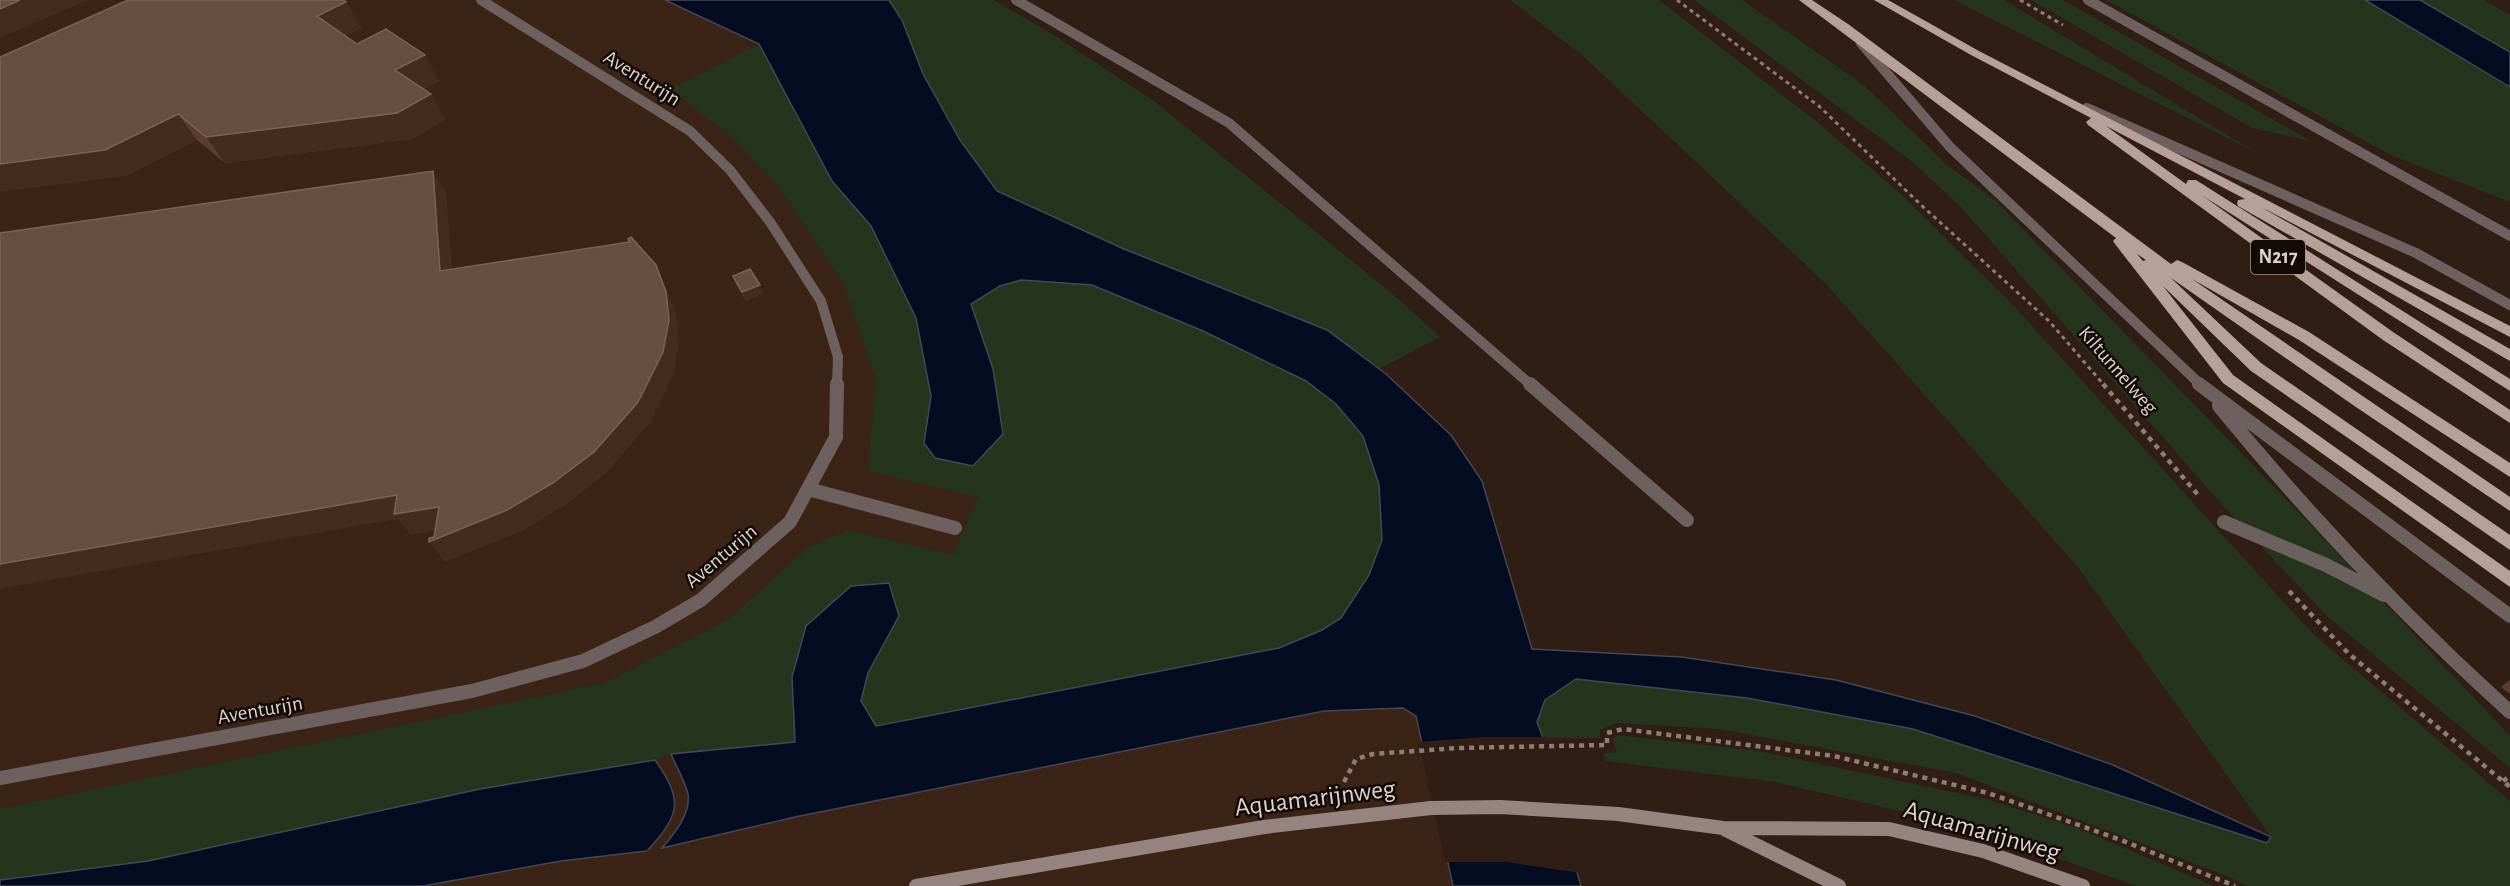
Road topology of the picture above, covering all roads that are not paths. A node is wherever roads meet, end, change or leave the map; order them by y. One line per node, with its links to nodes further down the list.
1 (481, 0): 17 (street, Aventurijn)
2 (1016, 0): 19 (street)
3 (1804, 0): 6 (main road, Kiltunnelweg / N217)
4 (1881, 0): 7 (main road, N217)
5 (2088, 0): 9 (street)
6 (1853, 33): 8 (main road, Kiltunnelweg / N217); 14 (street, Kiltunnelweg / N217)
7 (2050, 92): 10 (street, N217); 11 (main road, N217); 12 (main road, N217); 13 (main road, N217); 15 (main road, N217)
8 (2108, 226): 16 (main road, Kiltunnelweg / N217); 18 (main road, Kiltunnelweg / N217); 22 (main road, Kiltunnelweg / N217); 23 (main road, Kiltunnelweg / N217)
9 (2510, 236)
10 (2510, 305)
11 (2510, 332)
12 (2510, 356)
13 (2510, 386)
14 (2207, 391): 24 (street, Kiltunnelweg); 25 (street, Kiltunnelweg / N217)
15 (2510, 417)
16 (2510, 471)
17 (808, 489): 21 (street); 27 (street, Aventurijn)
18 (2510, 505)
19 (1687, 520)
20 (2224, 522): 24 (street)
21 (955, 528)
22 (2510, 543)
23 (2510, 580)
24 (2391, 599): 26 (street, Kiltunnelweg)
25 (2510, 616)
26 (2510, 712)
27 (0, 778)
28 (1723, 828): 29 (street, Aquamarijnweg); 30 (street, Aquamarijnweg); 31 (street, Aquamarijnweg)
29 (916, 886)
30 (1839, 886)
31 (2084, 886)

